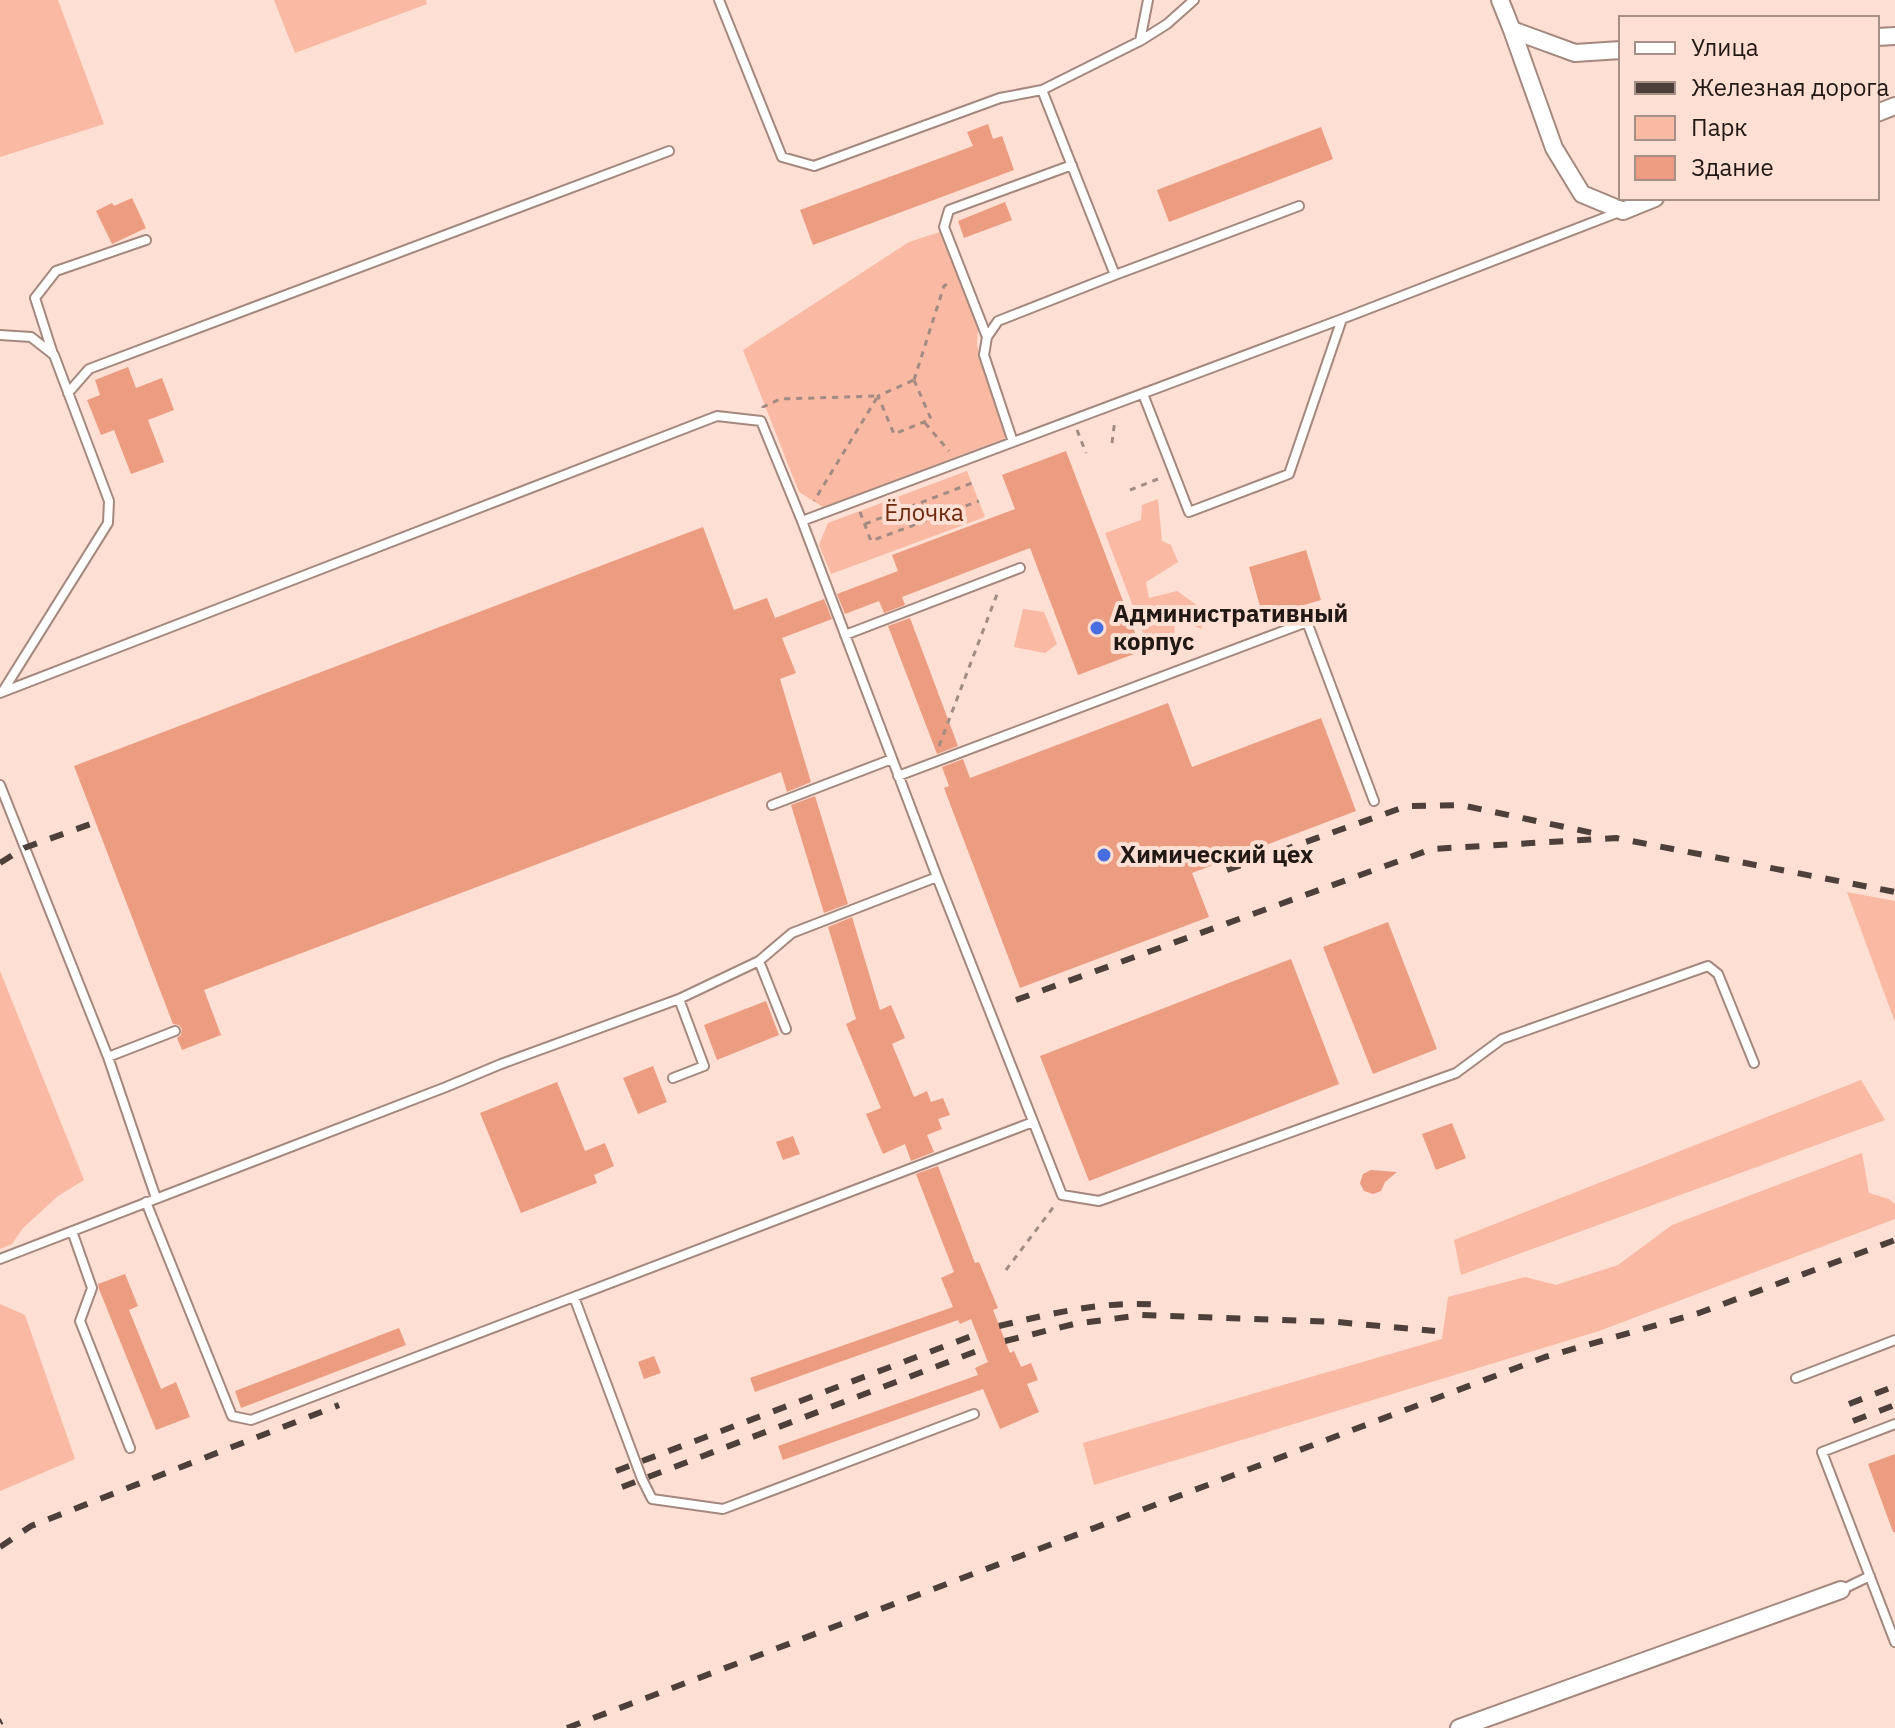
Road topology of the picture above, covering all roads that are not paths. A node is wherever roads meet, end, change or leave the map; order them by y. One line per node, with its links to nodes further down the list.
1 (719, 0): 8 (lane)
2 (1148, 0): 6 (lane)
3 (1194, 0): 6 (lane)
4 (1500, 0): 5 (street)
5 (1512, 30): 7 (street); 13 (street)
6 (1140, 41): 8 (lane)
7 (1619, 50)
8 (1042, 90): 10 (lane)
9 (669, 151): 20 (lane)
10 (1072, 165): 15 (lane); 18 (lane)
11 (1650, 200): 13 (street)
12 (1299, 206): 15 (lane)
13 (1623, 211): 16 (lane)
14 (146, 240): 19 (lane)
15 (1115, 275): 18 (lane)
16 (1342, 319): 21 (lane); 21 (lane)
17 (0, 335): 19 (lane)
18 (987, 337): 22 (lane)
19 (54, 355): 20 (lane)
20 (68, 393): 26 (lane)
21 (1143, 394): 22 (lane)
22 (1013, 442): 23 (lane)
23 (802, 521): 25 (lane); 26 (lane)
24 (1020, 568): 25 (lane)
25 (845, 635): 27 (lane)
26 (2, 692)
27 (892, 759): 28 (lane); 31 (lane)
28 (898, 776): 30 (lane); 32 (lane)
29 (0, 785): 37 (lane)
30 (1374, 801)
31 (772, 805)
32 (937, 877): 33 (lane); 40 (lane)
33 (759, 961): 34 (lane); 35 (lane)
34 (679, 999): 39 (lane); 41 (lane)
35 (786, 1029)
36 (175, 1031): 37 (lane)
37 (108, 1057): 41 (lane)
38 (1754, 1063): 40 (lane)
39 (673, 1078)
40 (1033, 1122): 45 (lane)
41 (156, 1198): 42 (lane)
42 (146, 1202): 43 (lane); 45 (lane)
43 (72, 1231): 44 (lane); 50 (lane)
44 (0, 1259)
45 (574, 1297): 48 (lane)
46 (1895, 1340): 47 (lane)
47 (1796, 1378)
48 (974, 1414)
49 (1895, 1424): 51 (lane)
50 (130, 1448)
51 (1870, 1576): 52 (lane); 53 (lane)
52 (1841, 1590): 54 (street)
53 (1895, 1642)
54 (1459, 1728)

